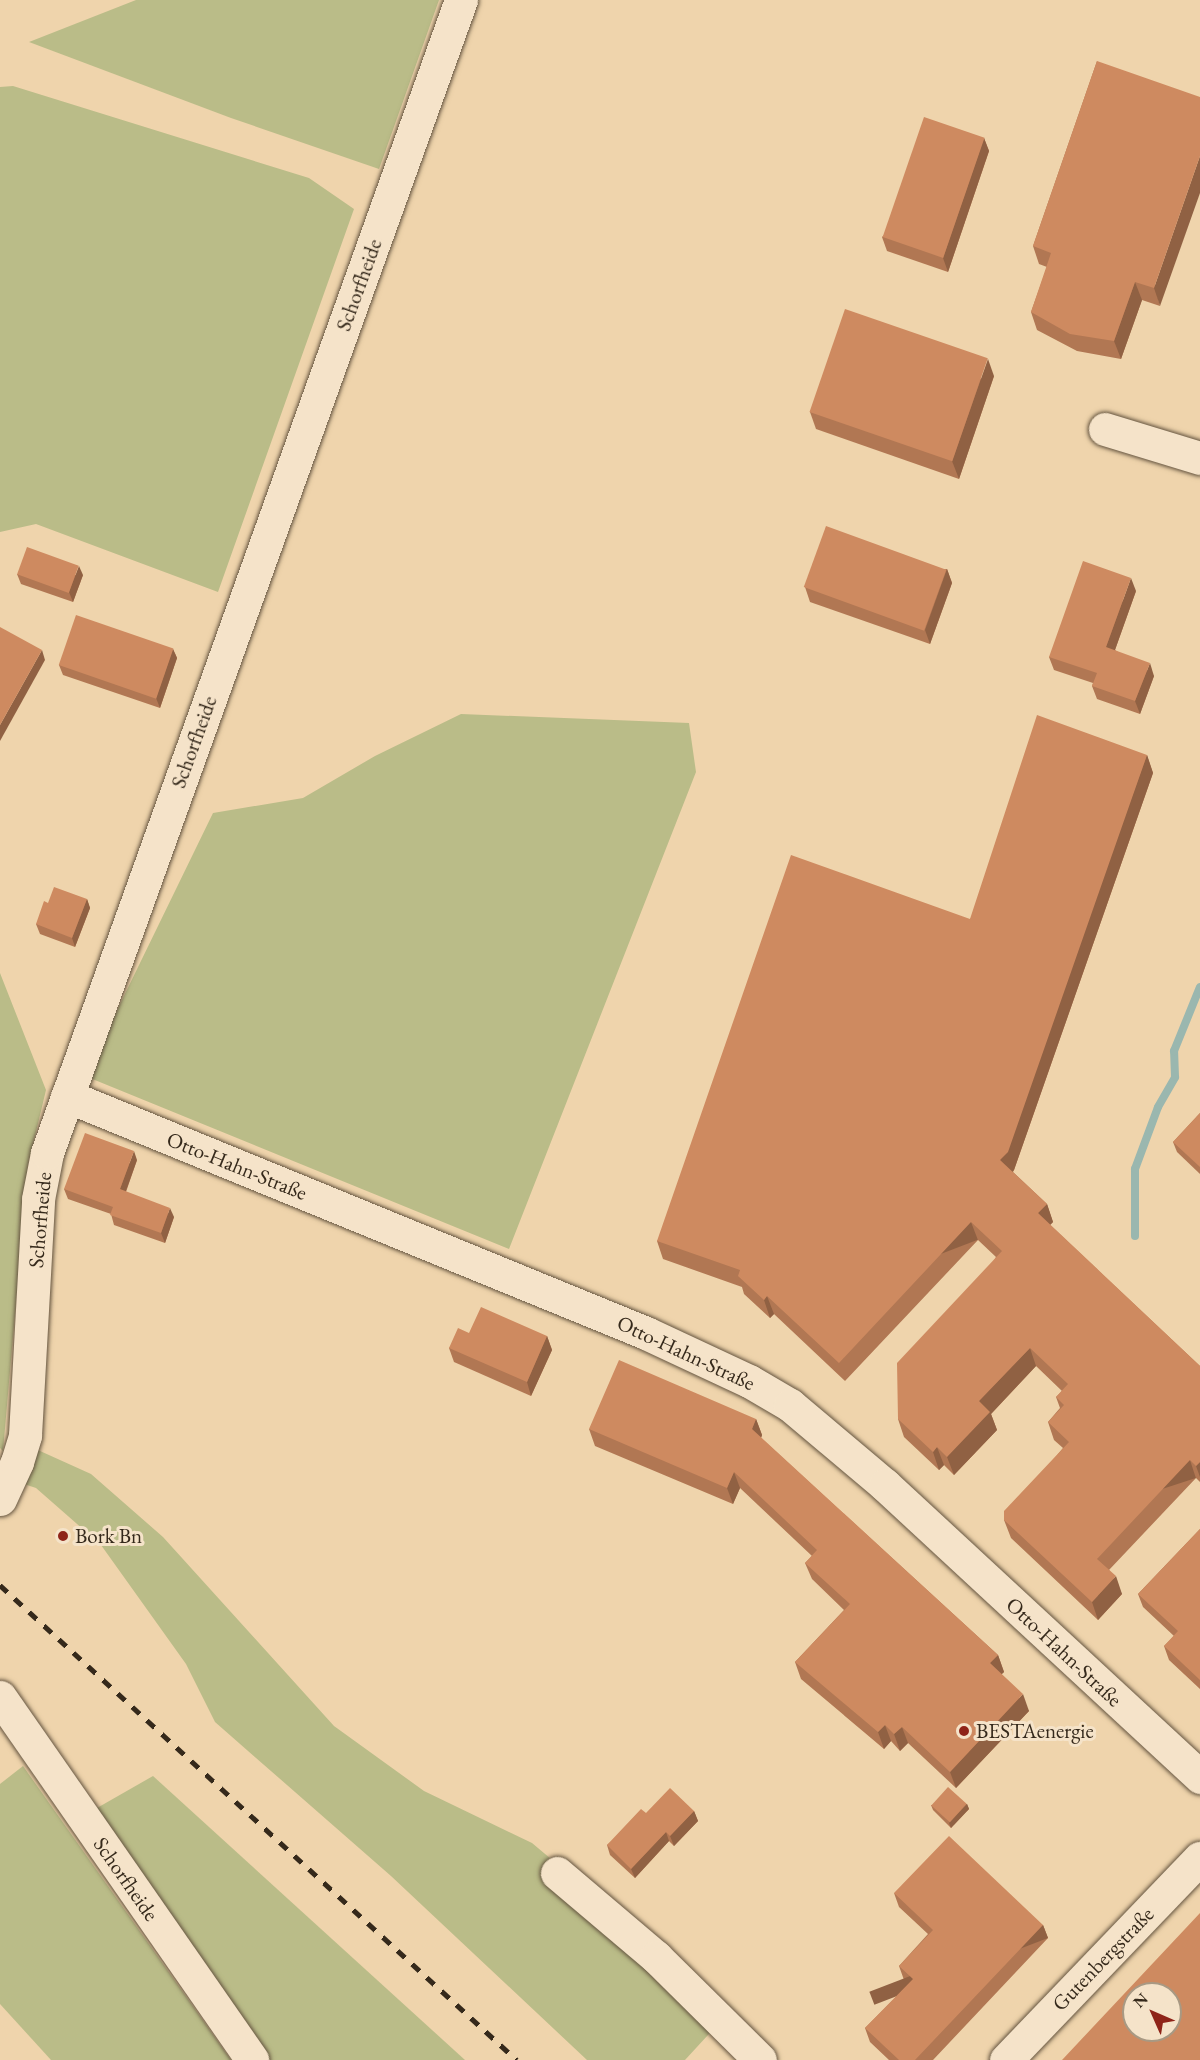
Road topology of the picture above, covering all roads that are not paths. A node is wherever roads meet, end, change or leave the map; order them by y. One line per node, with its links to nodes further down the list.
1 (461, 0): 4 (street, Schorfheide)
2 (1106, 429): 3 (street)
3 (1200, 458)
4 (67, 1096): 5 (street, Schorfheide); 7 (street, Otto-Hahn-Straße)
5 (0, 1499)
6 (0, 1697): 10 (street, Schorfheide)
7 (1200, 1777)
8 (1200, 1858): 12 (street, Gutenbergstraße)
9 (557, 1873): 11 (street)
10 (252, 2060)
11 (760, 2060)
12 (1006, 2060)

